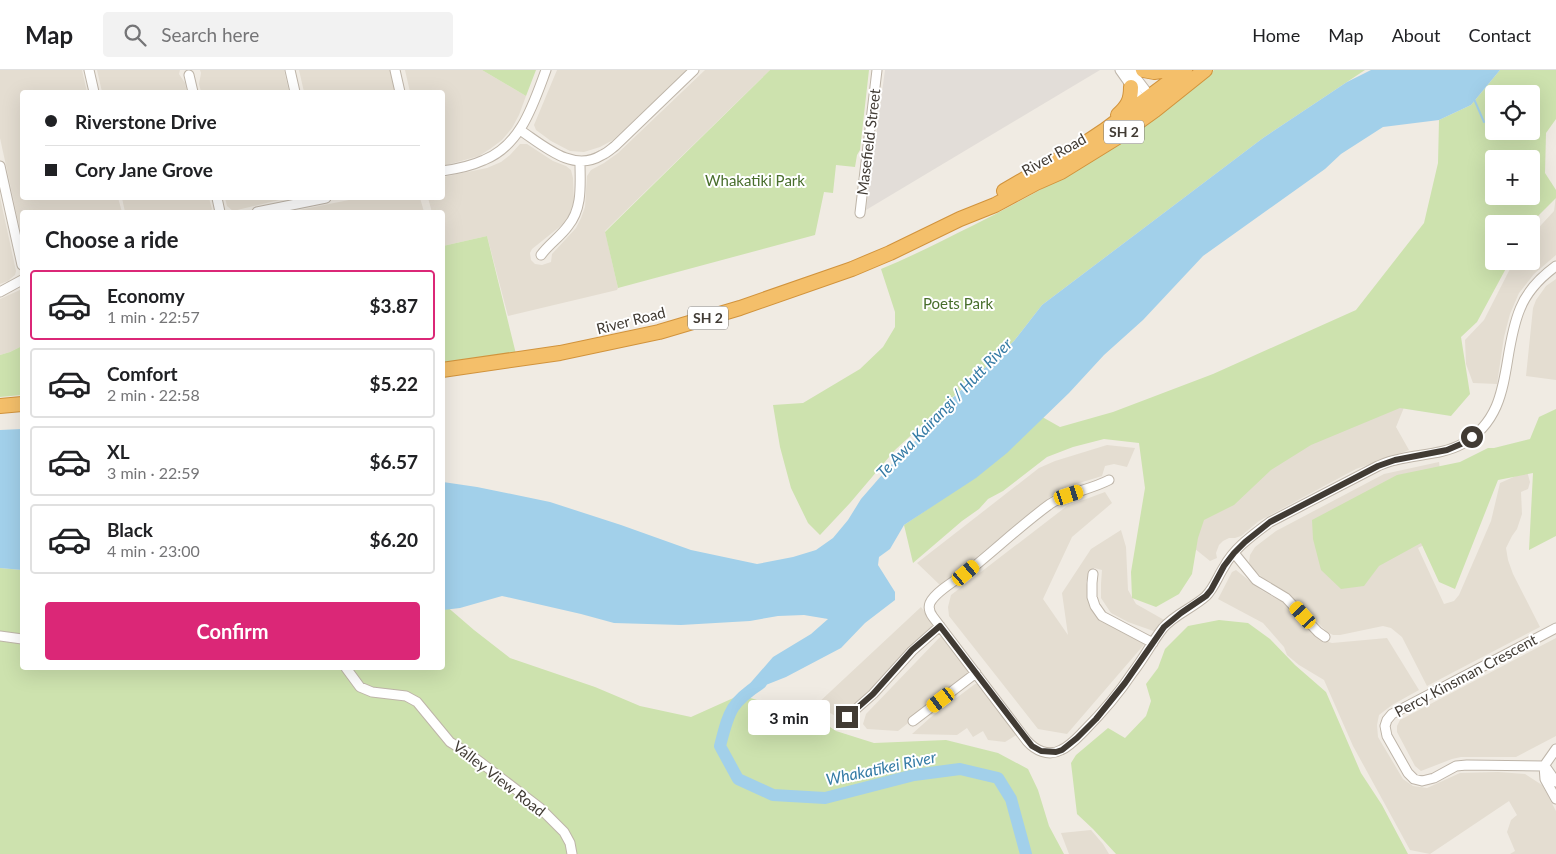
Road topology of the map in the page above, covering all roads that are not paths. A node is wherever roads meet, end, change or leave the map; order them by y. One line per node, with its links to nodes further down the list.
1 (89, 70): 16 (street)
2 (290, 70): 18 (street)
3 (395, 70): 19 (street)
4 (546, 70): 21 (street)
5 (694, 70): 23 (street)
6 (877, 70): 29 (street, Masefield Street)
7 (1120, 70): 15 (street)
8 (1130, 70): 20 (street)
9 (1143, 70): 10 (highway)
10 (1168, 70)
11 (1185, 70): 20 (highway, River Road / SH 2)
12 (1195, 70): 20 (highway)
13 (1206, 70): 26 (highway, River Road / SH 2)
14 (189, 75): 17 (street)
15 (1131, 87): 20 (street); 22 (highway)
16 (94, 90)
17 (193, 90)
18 (295, 90)
19 (400, 90)
20 (1148, 99): 22 (highway, River Road / SH 2); 26 (highway)
21 (520, 130): 23 (street); 25 (street)
22 (1057, 160): 30 (highway, River Road / SH 2)
23 (580, 162): 31 (street)
24 (0, 166): 32 (street)
25 (445, 171)
26 (1036, 183): 30 (highway, River Road / SH 2)
27 (312, 200): 28 (street)
28 (266, 210)
29 (860, 213)
30 (960, 219): 36 (highway, River Road / SH 2)
31 (541, 255)
32 (20, 256)
33 (1556, 266): 40 (street)
34 (20, 281): 35 (street)
35 (0, 292)
36 (445, 370)
37 (20, 404): 38 (highway)
38 (0, 406)
39 (1110, 480): 42 (street)
40 (1234, 553): 45 (street); 47 (street)
41 (1093, 574): 47 (street)
42 (940, 626): 49 (street); 50 (street)
43 (1556, 628): 53 (street, Percy Kinsman Crescent)
44 (0, 636): 46 (street)
45 (1325, 637)
46 (20, 639)
47 (1153, 643): 49 (street)
48 (347, 670): 56 (street, Valley View Road)
49 (976, 673): 51 (street)
50 (847, 717)
51 (912, 721)
52 (1556, 749): 53 (street)
53 (1544, 766): 54 (street); 55 (street)
54 (1556, 782)
55 (1556, 799)
56 (572, 854)

